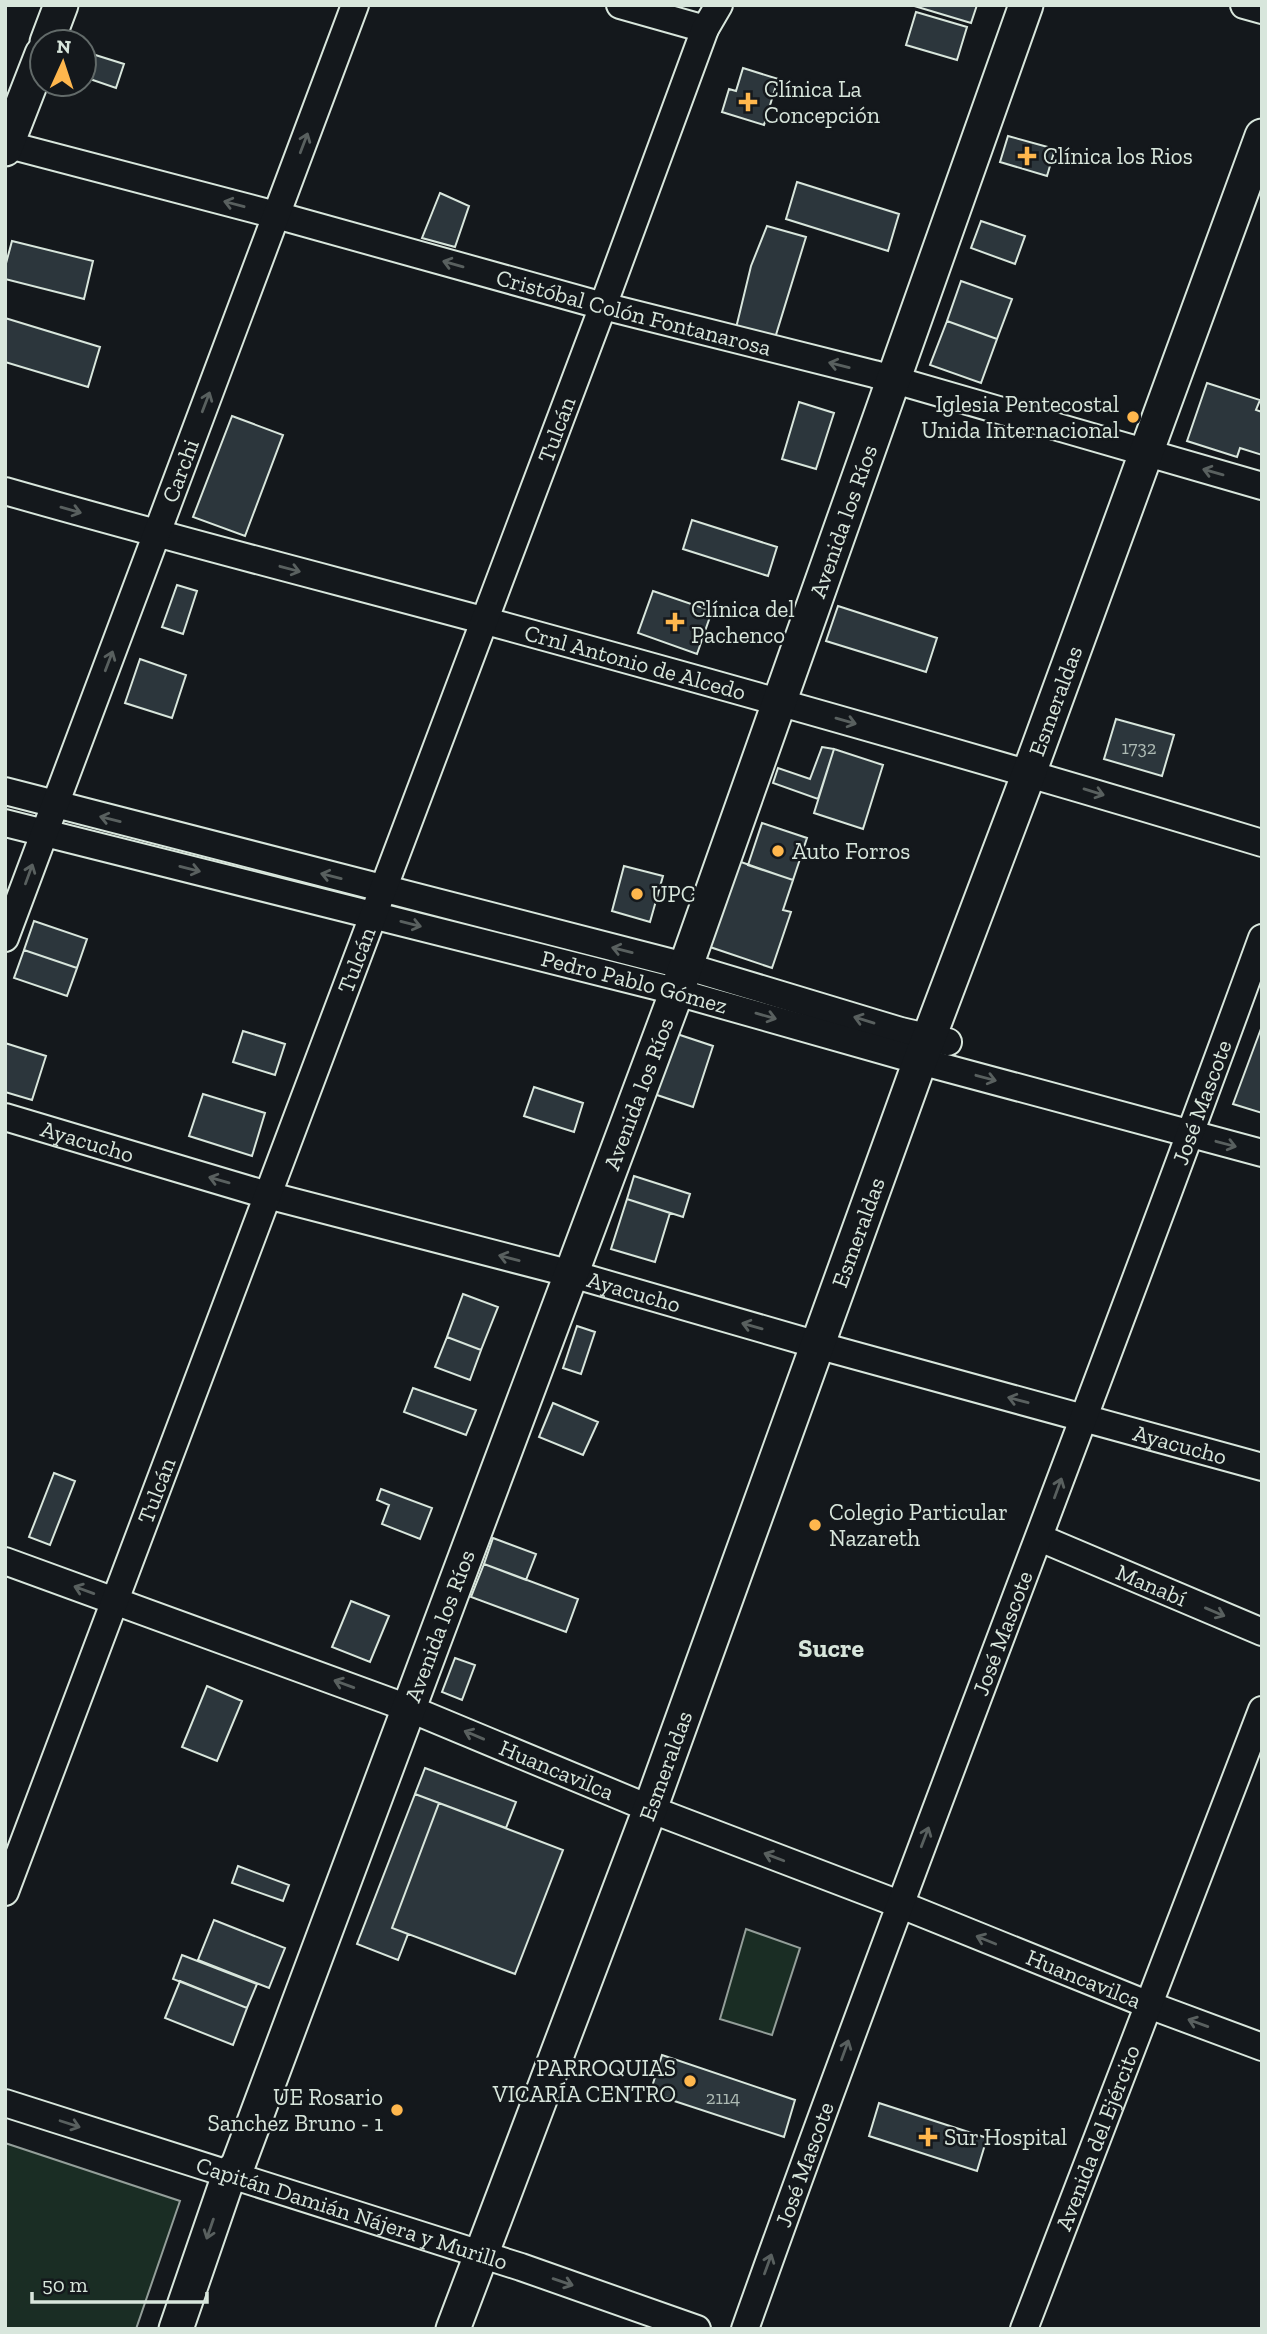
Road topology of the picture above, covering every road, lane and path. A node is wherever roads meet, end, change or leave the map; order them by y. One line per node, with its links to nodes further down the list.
1 (61, 5): 10 (main road)
2 (355, 5): 15 (street, Carchi, one-way to 2)
3 (620, 5): 9 (street)
4 (719, 5): 9 (street, Tulcán)
5 (1010, 5): 17 (main road, Avenida los Ríos)
6 (1026, 5): 17 (main road, Avenida los Ríos)
7 (1244, 5): 8 (street)
8 (1262, 10)
9 (706, 17): 16 (street, Tulcán)
10 (52, 28)
11 (28, 89): 13 (main road)
12 (1262, 136): 18 (main road, Esmeraldas)
13 (6, 145): 15 (street, Cristóbal Colón Fontanarosa, one-way to 13)
14 (1262, 194): 18 (main road, Esmeraldas)
15 (276, 215): 16 (street, Cristóbal Colón Fontanarosa, one-way to 15); 21 (street, Carchi, one-way to 15)
16 (603, 306): 17 (street, Cristóbal Colón Fontanarosa, one-way to 16); 22 (street, Tulcán)
17 (884, 377): 18 (street, Cristóbal Colón Fontanarosa); 23 (main road, Avenida los Ríos)
18 (1154, 455): 19 (street, Cristóbal Colón Fontanarosa, one-way to 18); 24 (main road, Esmeraldas)
19 (1262, 486)
20 (5, 491): 21 (street, Crnl Antonio de Alcedo, one-way to 21)
21 (157, 534): 22 (street, Crnl Antonio de Alcedo, one-way to 22); 26 (street, Carchi, one-way to 21)
22 (484, 621): 23 (street, Crnl Antonio de Alcedo); 30 (street, Tulcán)
23 (773, 700): 24 (street, Crnl Antonio de Alcedo, one-way to 24); 34 (main road, Avenida los Ríos)
24 (1037, 775): 29 (street, Crnl Antonio de Alcedo, one-way to 29); 35 (main road, Esmeraldas)
25 (5, 791): 26 (street, Pedro Pablo Gómez)
26 (55, 804): 28 (street, Carchi); 30 (street, Pedro Pablo Gómez, one-way to 26)
27 (5, 822): 28 (street, Pedro Pablo Gómez)
28 (44, 833): 31 (street, Pedro Pablo Gómez, one-way to 31); 32 (street, Carchi, one-way to 28)
29 (1262, 843)
30 (383, 889): 31 (street, Tulcán); 34 (street, Pedro Pablo Gómez, one-way to 30)
31 (373, 915): 34 (street, Pedro Pablo Gómez, one-way to 34); 39 (street, Tulcán)
32 (5, 937)
33 (1262, 938): 37 (street, José Mascote)
34 (672, 976): 35 (street, Pedro Pablo Gómez); 40 (main road, Avenida los Ríos)
35 (934, 1052): 37 (street, Pedro Pablo Gómez, one-way to 37); 41 (main road, Esmeraldas)
36 (5, 1117): 39 (street, Ayacucho, one-way to 36)
37 (1191, 1134): 38 (street, Pedro Pablo Gómez, one-way to 38); 42 (street, José Mascote)
38 (1262, 1153)
39 (267, 1195): 40 (street, Ayacucho, one-way to 39); 46 (street, Tulcán)
40 (563, 1272): 41 (street, Ayacucho, one-way to 40); 48 (main road, Avenida los Ríos)
41 (826, 1347): 42 (street, Ayacucho, one-way to 41); 50 (main road, Esmeraldas)
42 (1084, 1419): 43 (street, Ayacucho); 44 (street, José Mascote, one-way to 42)
43 (1262, 1467)
44 (1040, 1538): 47 (street, Manabí, one-way to 47); 52 (street, José Mascote, one-way to 44)
45 (5, 1561): 46 (street, Huancavilca, one-way to 45)
46 (116, 1601): 48 (street, Huancavilca, one-way to 46); 51 (street, Tulcán)
47 (1262, 1632)
48 (399, 1704): 50 (street, Huancavilca, one-way to 48); 56 (main road, Avenida los Ríos)
49 (1262, 1710): 53 (street, Avenida del Ejército)
50 (656, 1811): 52 (street, Huancavilca, one-way to 50); 57 (main road, Esmeraldas)
51 (5, 1892)
52 (899, 1905): 53 (street, Huancavilca, one-way to 52); 62 (street, José Mascote, one-way to 52)
53 (1149, 2005): 54 (street, Huancavilca, one-way to 53); 63 (street, Avenida del Ejército)
54 (1262, 2047)
55 (5, 2103): 56 (street, Capitán Damián Nájera y Murillo, one-way to 56)
56 (229, 2175): 57 (street, Capitán Damián Nájera y Murillo); 58 (main road, Avenida los Ríos, one-way to 58)
57 (490, 2258): 59 (main road, Esmeraldas); 60 (main road, Esmeraldas); 61 (street, Capitán Damián Nájera y Murillo, one-way to 61)
58 (176, 2329)
59 (453, 2329)
60 (471, 2329)
61 (697, 2329)
62 (745, 2329)
63 (1024, 2329)

